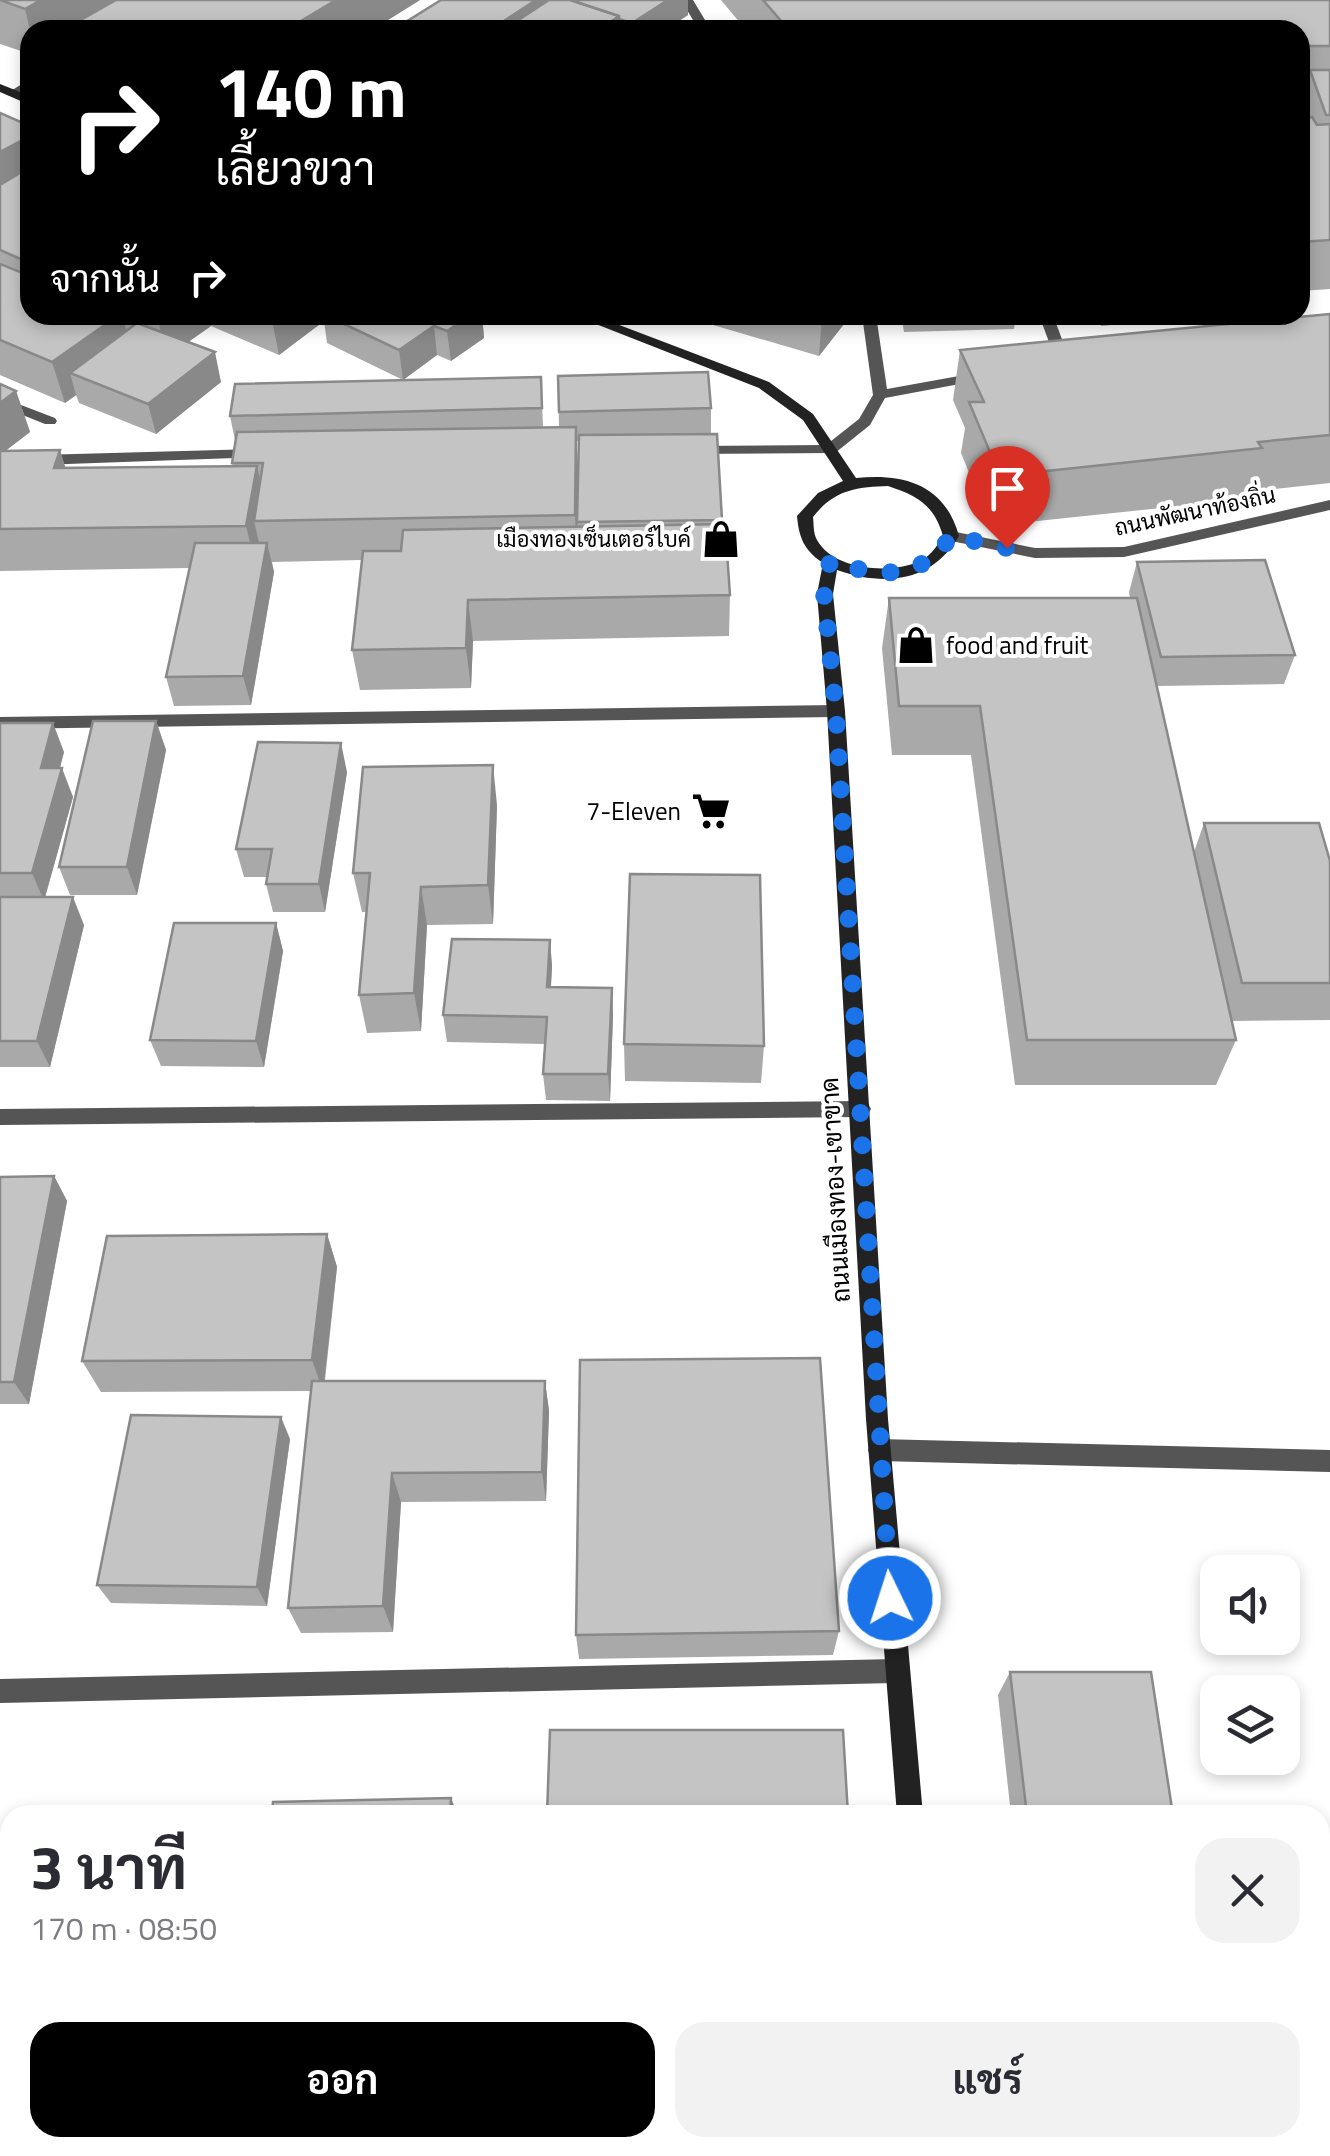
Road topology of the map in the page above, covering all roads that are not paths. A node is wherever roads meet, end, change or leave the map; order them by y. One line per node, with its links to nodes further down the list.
1 (606, 325): 11 (street)
2 (870, 325): 8 (street)
3 (1050, 325): 5 (street)
4 (1082, 358): 5 (street)
5 (1063, 361): 6 (street)
6 (1045, 364)
7 (990, 374): 8 (street)
8 (880, 396): 11 (street)
9 (0, 401): 10 (street)
10 (50, 421)
11 (830, 450): 12 (street); 15 (street)
12 (670, 452)
13 (271, 454): 14 (street)
14 (33, 460)
15 (851, 482): 17 (street); 18 (street)
16 (1330, 505): 17 (street, ถนนพัฒนาท้องถิ่น)
17 (951, 536): 18 (street)
18 (830, 561): 19 (street, ถนนเมืองทอง-เขาขาด)
19 (836, 712): 20 (street); 21 (street, ถนนเมืองทอง-เขาขาด)
20 (0, 723)
21 (861, 1109): 22 (street); 23 (street, ถนนเมืองทอง-เขาขาด)
22 (0, 1117)
23 (879, 1450): 24 (street); 25 (street, ถนนเมืองทอง-เขาขาด)
24 (1330, 1460)
25 (896, 1671): 26 (street); 27 (street, ถนนเมืองทอง-เขาขาด)
26 (0, 1691)
27 (909, 1805)

